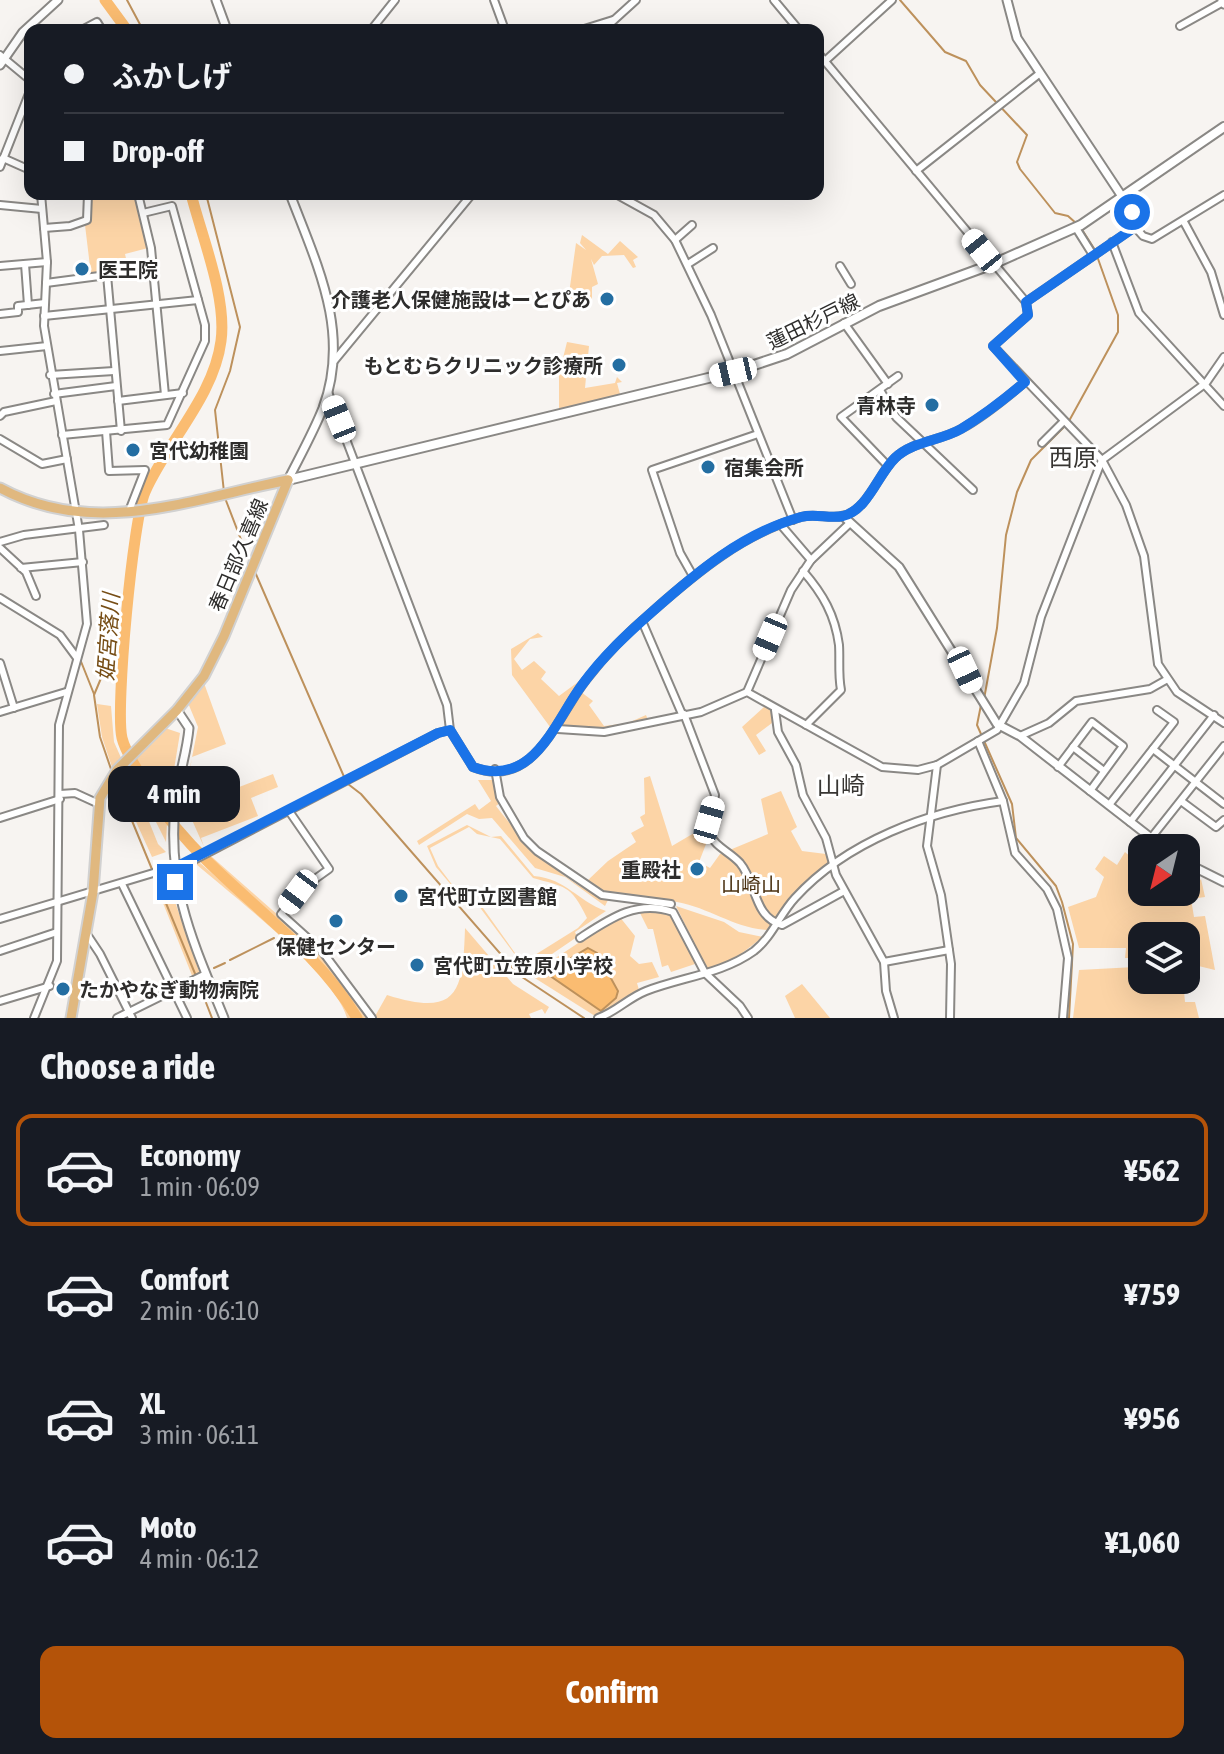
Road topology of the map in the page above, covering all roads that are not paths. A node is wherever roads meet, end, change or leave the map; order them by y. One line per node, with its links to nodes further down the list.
1 (58, 0): 11 (street)
2 (216, 0): 12 (street)
3 (395, 0): 13 (street)
4 (494, 0): 14 (street)
5 (636, 0): 10 (street)
6 (774, 0): 17 (street)
7 (892, 0): 21 (street)
8 (1007, 0): 22 (street)
9 (1223, 2): 18 (street)
10 (613, 20): 15 (street); 16 (street)
11 (32, 24)
12 (225, 24)
13 (376, 24)
14 (503, 24)
15 (600, 24)
16 (609, 24)
17 (794, 24)
18 (1180, 26)
19 (24, 31): 20 (street)
20 (1, 59): 23 (street)
21 (825, 61): 29 (street)
22 (1039, 74): 29 (street); 31 (street)
23 (24, 76)
24 (24, 106): 26 (street)
25 (1224, 127): 31 (main road, 蓮田杉戸線)
26 (3, 158): 27 (street); 28 (street)
27 (0, 167)
28 (24, 167)
29 (916, 171): 53 (street)
30 (1224, 195): 41 (street)
31 (1123, 198): 43 (street); 45 (main road, 蓮田杉戸線)
32 (41, 200): 39 (street)
33 (88, 200): 44 (street)
34 (140, 200): 40 (street)
35 (292, 200): 71 (street)
36 (467, 200): 71 (street)
37 (627, 200): 46 (street)
38 (0, 205): 39 (street)
39 (42, 209): 44 (street)
40 (143, 213): 58 (street); 62 (street)
41 (1184, 222): 43 (street); 65 (street)
42 (692, 225): 46 (street)
43 (1135, 227): 47 (street)
44 (44, 228): 50 (street)
45 (1076, 228): 49 (street); 53 (main road, 蓮田杉戸線)
46 (675, 240): 52 (street)
47 (1112, 242): 49 (street); 77 (street)
48 (713, 248): 52 (street)
49 (1093, 255): 59 (street)
50 (47, 262): 51 (street); 56 (street)
51 (25, 264): 54 (street); 61 (street)
52 (688, 264): 73 (street)
53 (993, 264): 59 (street); 67 (main road, 蓮田杉戸線)
54 (0, 266)
55 (840, 266): 57 (street)
56 (46, 283): 60 (street); 63 (street)
57 (851, 284)
58 (198, 300): 62 (street); 82 (street)
59 (1026, 302): 76 (street)
60 (45, 303): 61 (street); 66 (street)
61 (28, 305): 64 (street)
62 (154, 305): 63 (street); 83 (street)
63 (110, 311): 66 (street); 72 (street)
64 (0, 314)
65 (1224, 315)
66 (44, 316): 68 (street)
67 (844, 323): 73 (main road, 蓮田杉戸線); 78 (street)
68 (47, 346): 69 (street); 74 (street)
69 (0, 351)
70 (1224, 357): 77 (street)
71 (334, 361): 81 (street)
72 (114, 371): 74 (street); 79 (street)
73 (733, 372): 91 (street); 98 (main road, 蓮田杉戸線)
74 (50, 375): 84 (street)
75 (898, 376): 78 (street)
76 (1025, 382): 88 (street); 94 (street)
77 (1206, 383): 86 (street); 97 (street)
78 (888, 384): 80 (street)
79 (116, 386): 84 (street); 85 (street)
80 (880, 390): 94 (street); 99 (street)
81 (328, 392): 98 (street); 100 (street)
82 (183, 393): 83 (street); 90 (street)
83 (165, 395): 85 (street)
84 (55, 397): 87 (street); 92 (street)
85 (118, 401): 90 (street)
86 (1224, 406)
87 (0, 416)
88 (1064, 421): 95 (street); 97 (street)
89 (106, 431): 90 (street); 92 (street); 104 (street)
90 (121, 431)
91 (758, 434): 106 (street); 117 (street)
92 (62, 435): 96 (street)
93 (0, 439): 96 (street)
94 (923, 443): 99 (street); 101 (street)
95 (1042, 443)
96 (67, 459): 103 (street)
97 (1102, 460): 123 (street); 135 (street)
98 (358, 466): 100 (main road, 蓮田杉戸線); 137 (street)
99 (888, 466): 105 (street)
100 (288, 480): 104 (main road, 春日部久喜線); 127 (main road, 春日部久喜線)
101 (973, 490)
102 (1, 491): 103 (main road)
103 (76, 514): 104 (main road); 110 (street)
104 (128, 514)
105 (843, 516): 106 (street); 107 (street)
106 (793, 520): 109 (street)
107 (850, 523): 113 (street); 135 (street)
108 (104, 525): 110 (street)
109 (781, 525): 113 (street); 117 (street)
110 (79, 530): 111 (street); 114 (street)
111 (0, 542)
112 (0, 548): 115 (street)
113 (811, 560): 116 (street)
114 (83, 562): 115 (street); 121 (street)
115 (21, 568): 118 (street)
116 (803, 571): 125 (street); 134 (street)
117 (693, 576): 120 (street)
118 (36, 596)
119 (0, 598): 121 (street)
120 (642, 621): 131 (street); 136 (street)
121 (77, 658): 124 (street)
122 (0, 663): 126 (street)
123 (1166, 680): 132 (street); 138 (street)
124 (66, 692): 126 (street); 150 (street)
125 (747, 692): 128 (street); 131 (street)
126 (14, 708): 130 (street)
127 (177, 710): 153 (main road, 春日部久喜線); 163 (street)
128 (775, 710): 134 (street); 164 (street)
129 (1157, 710): 142 (street)
130 (0, 712)
131 (683, 714): 136 (street); 175 (street)
132 (1214, 715): 133 (street); 144 (street)
133 (1224, 723)
134 (806, 725): 143 (street)
135 (1001, 727): 138 (street); 139 (street)
136 (558, 729): 146 (street)
137 (450, 730): 146 (street); 156 (street)
138 (1020, 736): 145 (street)
139 (978, 741): 143 (street); 151 (street)
140 (1224, 746): 148 (street)
141 (1073, 747): 145 (street); 147 (street); 147 (street)
142 (1153, 749): 144 (street); 155 (street)
143 (937, 765): 157 (street)
144 (1174, 766): 148 (street); 160 (street)
145 (1058, 767): 149 (street)
146 (495, 769): 170 (street)
147 (1104, 771): 149 (street)
148 (1196, 782): 152 (street); 154 (street)
149 (1090, 791): 155 (street)
150 (60, 796): 153 (street); 158 (street); 171 (street)
151 (1003, 801): 157 (street); 198 (street)
152 (1181, 801): 159 (street); 162 (street)
153 (99, 804): 169 (main road)
154 (1224, 804)
155 (1109, 805): 160 (street)
156 (289, 811): 163 (street); 193 (street)
157 (929, 817): 164 (street); 179 (street)
158 (0, 818)
159 (1224, 820)
160 (1130, 822): 161 (street)
161 (1146, 834)
162 (1154, 834)
163 (174, 868): 167 (street); 183 (street)
164 (833, 868): 168 (street); 175 (street)
165 (1200, 870): 166 (street)
166 (1224, 882)
167 (122, 884): 169 (street); 185 (street)
168 (844, 891): 175 (street); 181 (street)
169 (93, 892): 171 (street); 177 (main road)
170 (619, 899): 172 (street); 173 (street)
171 (55, 902): 174 (street); 176 (street)
172 (671, 904)
173 (620, 914): 178 (street); 182 (street)
174 (0, 919)
175 (777, 923): 182 (street)
176 (57, 932): 180 (street); 184 (street)
177 (86, 933): 187 (street); 189 (main road)
178 (580, 938)
179 (949, 950): 181 (street); 197 (street)
180 (0, 951)
181 (884, 962): 196 (street)
182 (705, 973): 194 (street); 195 (street)
183 (204, 975): 185 (street); 192 (street)
184 (50, 986): 186 (street); 188 (street)
185 (173, 990): 187 (street); 191 (street)
186 (0, 1001)
187 (131, 1015): 190 (street)
188 (34, 1018)
189 (71, 1018)
190 (117, 1018)
191 (187, 1018)
192 (224, 1018)
193 (372, 1018)
194 (598, 1018)
195 (748, 1018)
196 (894, 1018)
197 (950, 1018)
198 (1063, 1018)

